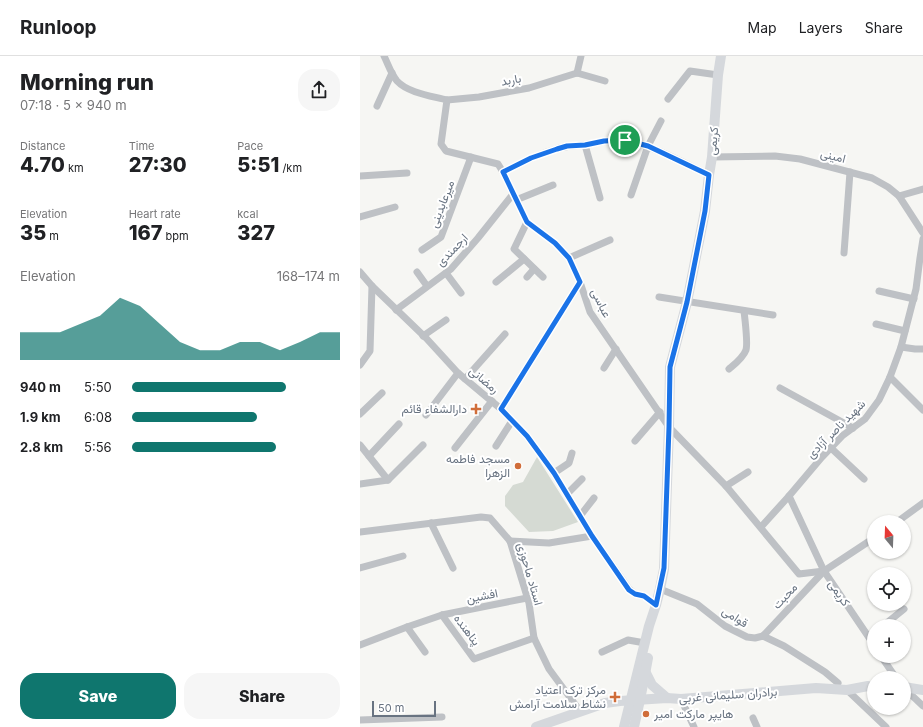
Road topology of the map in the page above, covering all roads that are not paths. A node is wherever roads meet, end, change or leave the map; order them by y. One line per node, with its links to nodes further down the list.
1 (384, 56): 4 (street)
2 (581, 56): 5 (street)
3 (721, 56): 6 (main road, کریمی)
4 (392, 73): 9 (street); 10 (street)
5 (577, 73): 7 (street); 9 (street, باربد)
6 (718, 75): 8 (street); 15 (main road, کریمی)
7 (605, 80)
8 (668, 99)
9 (447, 100): 14 (street)
10 (377, 106)
11 (662, 121): 13 (street)
12 (585, 145): 13 (street); 16 (street); 26 (street)
13 (648, 146): 19 (street); 23 (street)
14 (471, 157): 16 (street); 33 (street, میرعابدینی)
15 (712, 157): 17 (street, امینی); 19 (main road, کریمی)
16 (503, 172): 25 (street, عباسی)
17 (850, 172): 24 (street, امینی); 34 (street)
18 (407, 173): 20 (street)
19 (709, 175): 52 (main road, کریمی)
20 (360, 176)
21 (553, 186): 25 (street)
22 (923, 189): 24 (street)
23 (630, 195)
24 (899, 196): 30 (street, امینی)
25 (514, 197): 29 (street, عباسی); 40 (street, ارجمندی)
26 (600, 198)
27 (395, 207): 28 (street)
28 (360, 217)
29 (527, 222): 35 (street, عباسی); 36 (street)
30 (923, 233)
31 (923, 239): 47 (street, شهید ناصر آزادی)
32 (610, 240): 35 (street)
33 (422, 250)
34 (844, 253)
35 (569, 258): 44 (street, عباسی)
36 (524, 260): 37 (street); 43 (street)
37 (534, 269): 41 (street); 42 (street)
38 (360, 272): 45 (street, رمضانی)
39 (417, 272): 46 (street)
40 (446, 273): 46 (street, ارجمندی); 49 (street)
41 (527, 277)
42 (542, 277)
43 (496, 282)
44 (580, 282): 62 (street, عباسی); 73 (street)
45 (372, 286): 53 (street, رمضانی); 64 (street)
46 (428, 286): 53 (street, ارجمندی)
47 (920, 290): 51 (street, شهید ناصر آزادی)
48 (879, 291): 51 (street)
49 (461, 293)
50 (659, 297): 52 (street)
51 (914, 299): 58 (street, شهید ناصر آزادی)
52 (687, 302): 54 (street); 80 (main road, کریمی)
53 (396, 310): 60 (street, رمضانی)
54 (744, 311): 55 (street); 66 (street)
55 (773, 315)
56 (446, 320): 60 (street)
57 (876, 324): 58 (street)
58 (905, 331): 61 (street, شهید ناصر آزادی)
59 (505, 334): 69 (street)
60 (423, 336): 67 (street, رمضانی)
61 (901, 347): 63 (street); 68 (street, شهید ناصر آزادی)
62 (616, 349): 65 (street); 75 (street, عباسی)
63 (923, 349)
64 (360, 365)
65 (604, 368)
66 (729, 369)
67 (458, 373): 69 (street, رمضانی); 77 (street)
68 (890, 377): 74 (street); 81 (street, شهید ناصر آزادی)
69 (465, 379): 72 (street, رمضانی)
70 (780, 388): 81 (street)
71 (382, 393): 76 (street)
72 (492, 401): 73 (street, رمضانی); 86 (street)
73 (501, 409): 78 (street, رمضانی)
74 (923, 410)
75 (660, 412): 80 (street, عباسی); 82 (street)
76 (360, 414)
77 (426, 415)
78 (512, 421): 85 (street); 91 (street, رمضانی)
79 (399, 424): 89 (street)
80 (669, 427): 96 (street, عباسی); 113 (main road, کریمی)
81 (853, 428): 87 (street, شهید ناصر آزادی)
82 (635, 442)
83 (360, 445): 89 (street)
84 (423, 445): 94 (street)
85 (496, 446)
86 (455, 448)
87 (831, 448): 93 (street); 98 (street, شهید ناصر آزادی)
88 (572, 453): 91 (street)
89 (368, 456): 94 (street)
90 (748, 472): 96 (street)
91 (554, 473): 97 (street, رمضانی)
92 (582, 479): 97 (street)
93 (864, 479)
94 (388, 480): 95 (street)
95 (360, 484)
96 (726, 486): 104 (street, عباسی)
97 (567, 494): 102 (street, رمضانی)
98 (789, 496): 104 (street, شهید ناصر آزادی); 112 (street)
99 (594, 498): 102 (street)
100 (923, 503): 101 (street)
101 (907, 515)
102 (580, 516): 106 (street, رمضانی)
103 (431, 523): 105 (street, استاد ماحوزی); 107 (street, استاد ماحوزی); 111 (street)
104 (761, 527): 112 (street, عباسی)
105 (360, 532)
106 (592, 536): 107 (street); 115 (street, رمضانی)
107 (510, 541): 114 (street, استاد ماحوزی)
108 (867, 543): 112 (street, کریمی)
109 (403, 556): 110 (street)
110 (360, 568)
111 (453, 568)
112 (824, 571): 120 (street, کریمی); 121 (street, محبت)
113 (660, 589): 115 (main road, کریمی); 121 (street, قوامی)
114 (527, 598): 117 (street, افشین); 122 (street, استاد ماحوزی)
115 (656, 605): 123 (main road, کریمی); 127 (main road, کریمی)
116 (902, 611): 118 (street)
117 (442, 615): 119 (street, پناهنده); 122 (street, پناهنده)
118 (892, 619)
119 (407, 627): 124 (street, پناهنده); 125 (street)
120 (867, 630)
121 (763, 636): 128 (street, قوامی)
122 (534, 638): 140 (street, استاد ماحوزی)
123 (645, 643): 126 (street); 138 (main road, کریمی)
124 (360, 645)
125 (426, 652)
126 (602, 652)
127 (645, 671): 136 (main road); 138 (main road, کریمی)
128 (838, 683): 129 (main road, برادران سلیمانی غربی); 131 (main road, برادران سلیمانی غربی)
129 (867, 686)
130 (867, 687): 133 (main road, برادران سلیمانی غربی)
131 (816, 688): 133 (main road, برادران سلیمانی غربی); 137 (main road, برادران سلیمانی غربی)
132 (911, 689): 134 (main road)
133 (847, 690): 149 (street)
134 (923, 690)
135 (911, 695): 139 (street)
136 (667, 698): 137 (main road, برادران سلیمانی غربی); 138 (main road, برادران سلیمانی غربی)
137 (682, 699): 147 (street)
138 (635, 700): 140 (main road, برادران سلیمانی غربی); 145 (main road, کریمی); 146 (main road, کریمی)
139 (923, 706)
140 (580, 712): 144 (main road, برادران سلیمانی غربی)
141 (442, 717): 143 (street)
142 (753, 718): 148 (street)
143 (360, 720)
144 (536, 727)
145 (624, 727)
146 (634, 727)
147 (694, 727)
148 (756, 727)
149 (886, 727)

